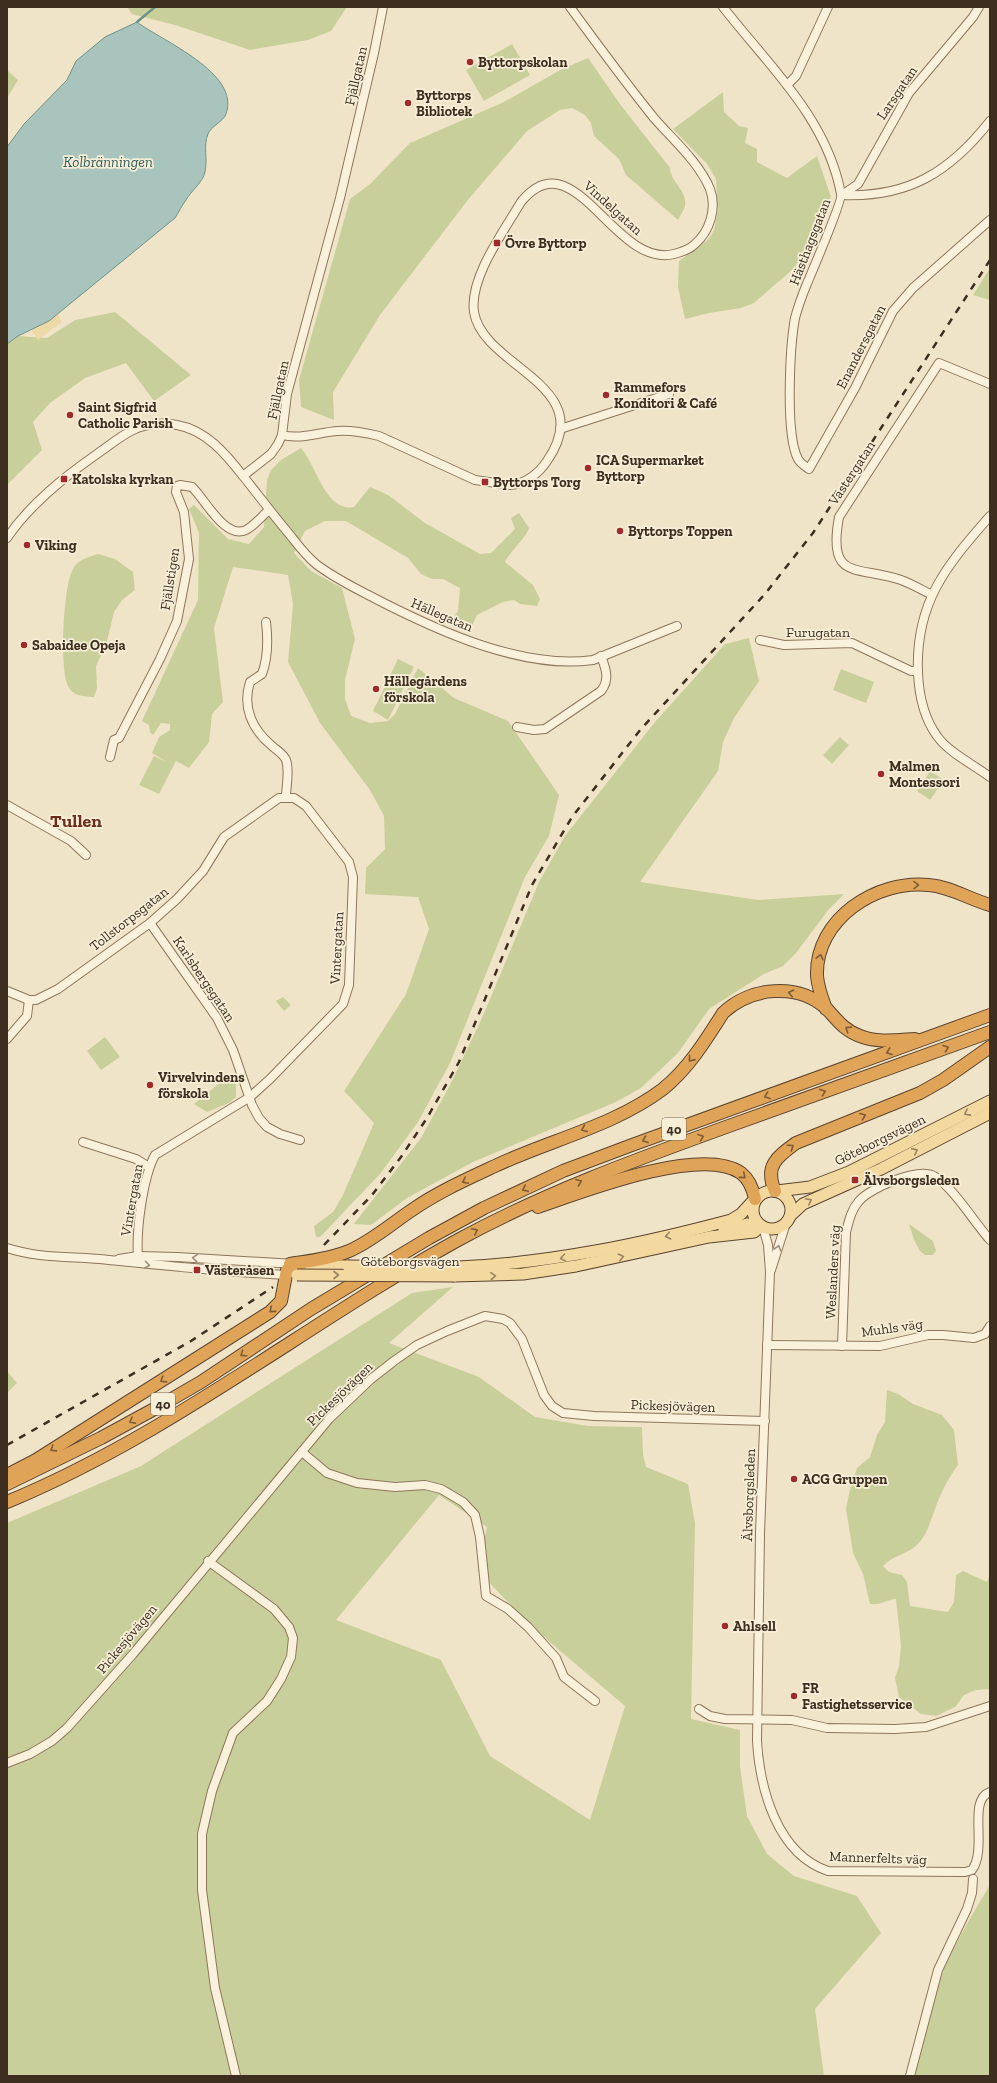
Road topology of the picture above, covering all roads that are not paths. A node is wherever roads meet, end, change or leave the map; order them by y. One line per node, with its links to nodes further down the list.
1 (383, 7): 13 (street, Fjällgatan)
2 (570, 7): 12 (street, Vindelgatan)
3 (723, 7): 6 (street, Hästhagsgatan)
4 (828, 7): 6 (street)
5 (979, 7): 8 (street, Larsgatan)
6 (787, 85): 8 (street, Hästhagsgatan)
7 (990, 121): 8 (street)
8 (842, 195): 14 (street, Hästhagsgatan)
9 (990, 220): 14 (street, Enandersgatan)
10 (990, 384): 19 (street, Västergatan)
11 (670, 394): 12 (street)
12 (560, 429): 13 (street, Vindelgatan)
13 (282, 435): 15 (street, Fjällgatan)
14 (809, 469)
15 (243, 476): 16 (street, Hällegatan); 18 (street)
16 (269, 510): 23 (street, Hällegatan); 26 (street, Fjällstigen)
17 (990, 516): 19 (street)
18 (7, 538)
19 (932, 595): 24 (street)
20 (266, 622): 28 (street)
21 (677, 626): 23 (street, Hällegatan)
22 (760, 640): 24 (street, Furugatan)
23 (601, 656): 25 (street)
24 (918, 671): 27 (street)
25 (517, 727)
26 (110, 757)
27 (990, 777)
28 (286, 797): 32 (street, Tollstorpsgatan); 41 (street, Vintergatan)
29 (7, 805): 30 (street)
30 (86, 855)
31 (990, 904): 35 (highway, one-way to 31)
32 (150, 922): 34 (street, Tollstorpsgatan); 41 (street, Karlsbergsgatan)
33 (7, 991): 34 (street)
34 (29, 1000): 38 (street)
35 (826, 1009): 39 (highway, one-way to 35); 58 (highway, one-way to 58)
36 (990, 1015): 39 (highway, 40)
37 (990, 1032): 50 (highway, 40, one-way to 37)
38 (7, 1039)
39 (926, 1039): 67 (highway, 40, one-way to 67)
40 (990, 1047): 47 (highway, one-way to 40)
41 (250, 1097): 44 (street, Karlsbergsgatan); 46 (street, Vintergatan)
42 (990, 1101): 47 (main road, Göteborgsvägen, one-way to 47)
43 (990, 1113): 49 (main road, Göteborgsvägen, one-way to 43)
44 (300, 1140)
45 (84, 1142): 46 (street)
46 (149, 1167): 55 (street, Vintergatan)
47 (776, 1191): 48 (main road, Göteborgsvägen); 49 (main road)
48 (754, 1200): 50 (highway, one-way to 48); 51 (main road); 52 (main road, Göteborgsvägen)
49 (788, 1219): 51 (main road, Göteborgsvägen); 60 (street, Älvsborgsleden, one-way to 49)
50 (493, 1222): 68 (highway, 40, one-way to 50)
51 (762, 1226): 52 (main road, Göteborgsvägen); 60 (street, Älvsborgsleden)
52 (708, 1232): 59 (main road, Göteborgsvägen)
53 (990, 1240): 63 (street, Weslanders väg)
54 (7, 1248): 56 (street, Göteborgsvägen)
55 (138, 1256): 56 (street, Göteborgsvägen); 58 (street, Göteborgsvägen, one-way to 55)
56 (108, 1260): 58 (street, Göteborgsvägen, one-way to 58)
57 (307, 1265): 58 (highway); 59 (main road, Göteborgsvägen, bridge)
58 (290, 1271): 59 (main road, Göteborgsvägen, one-way to 59, bridge); 66 (highway, one-way to 66)
59 (456, 1272)
60 (770, 1272): 62 (street, Älvsborgsleden)
61 (990, 1324): 63 (street, Muhls väg)
62 (767, 1345): 63 (street, Muhls väg); 64 (street, Älvsborgsleden)
63 (842, 1346)
64 (765, 1421): 65 (street, Pickesjövägen); 73 (street, Älvsborgsleden)
65 (302, 1452): 69 (street, Pickesjövägen); 70 (street)
66 (7, 1475)
67 (7, 1484)
68 (7, 1502)
69 (208, 1562): 74 (street, Pickesjövägen); 77 (street)
70 (595, 1701)
71 (990, 1706): 73 (street)
72 (699, 1709): 73 (street)
73 (757, 1719): 75 (street, Mannerfelts väg)
74 (7, 1763)
75 (990, 1792)
76 (973, 1879): 78 (street)
77 (236, 2076)
78 (910, 2076)

